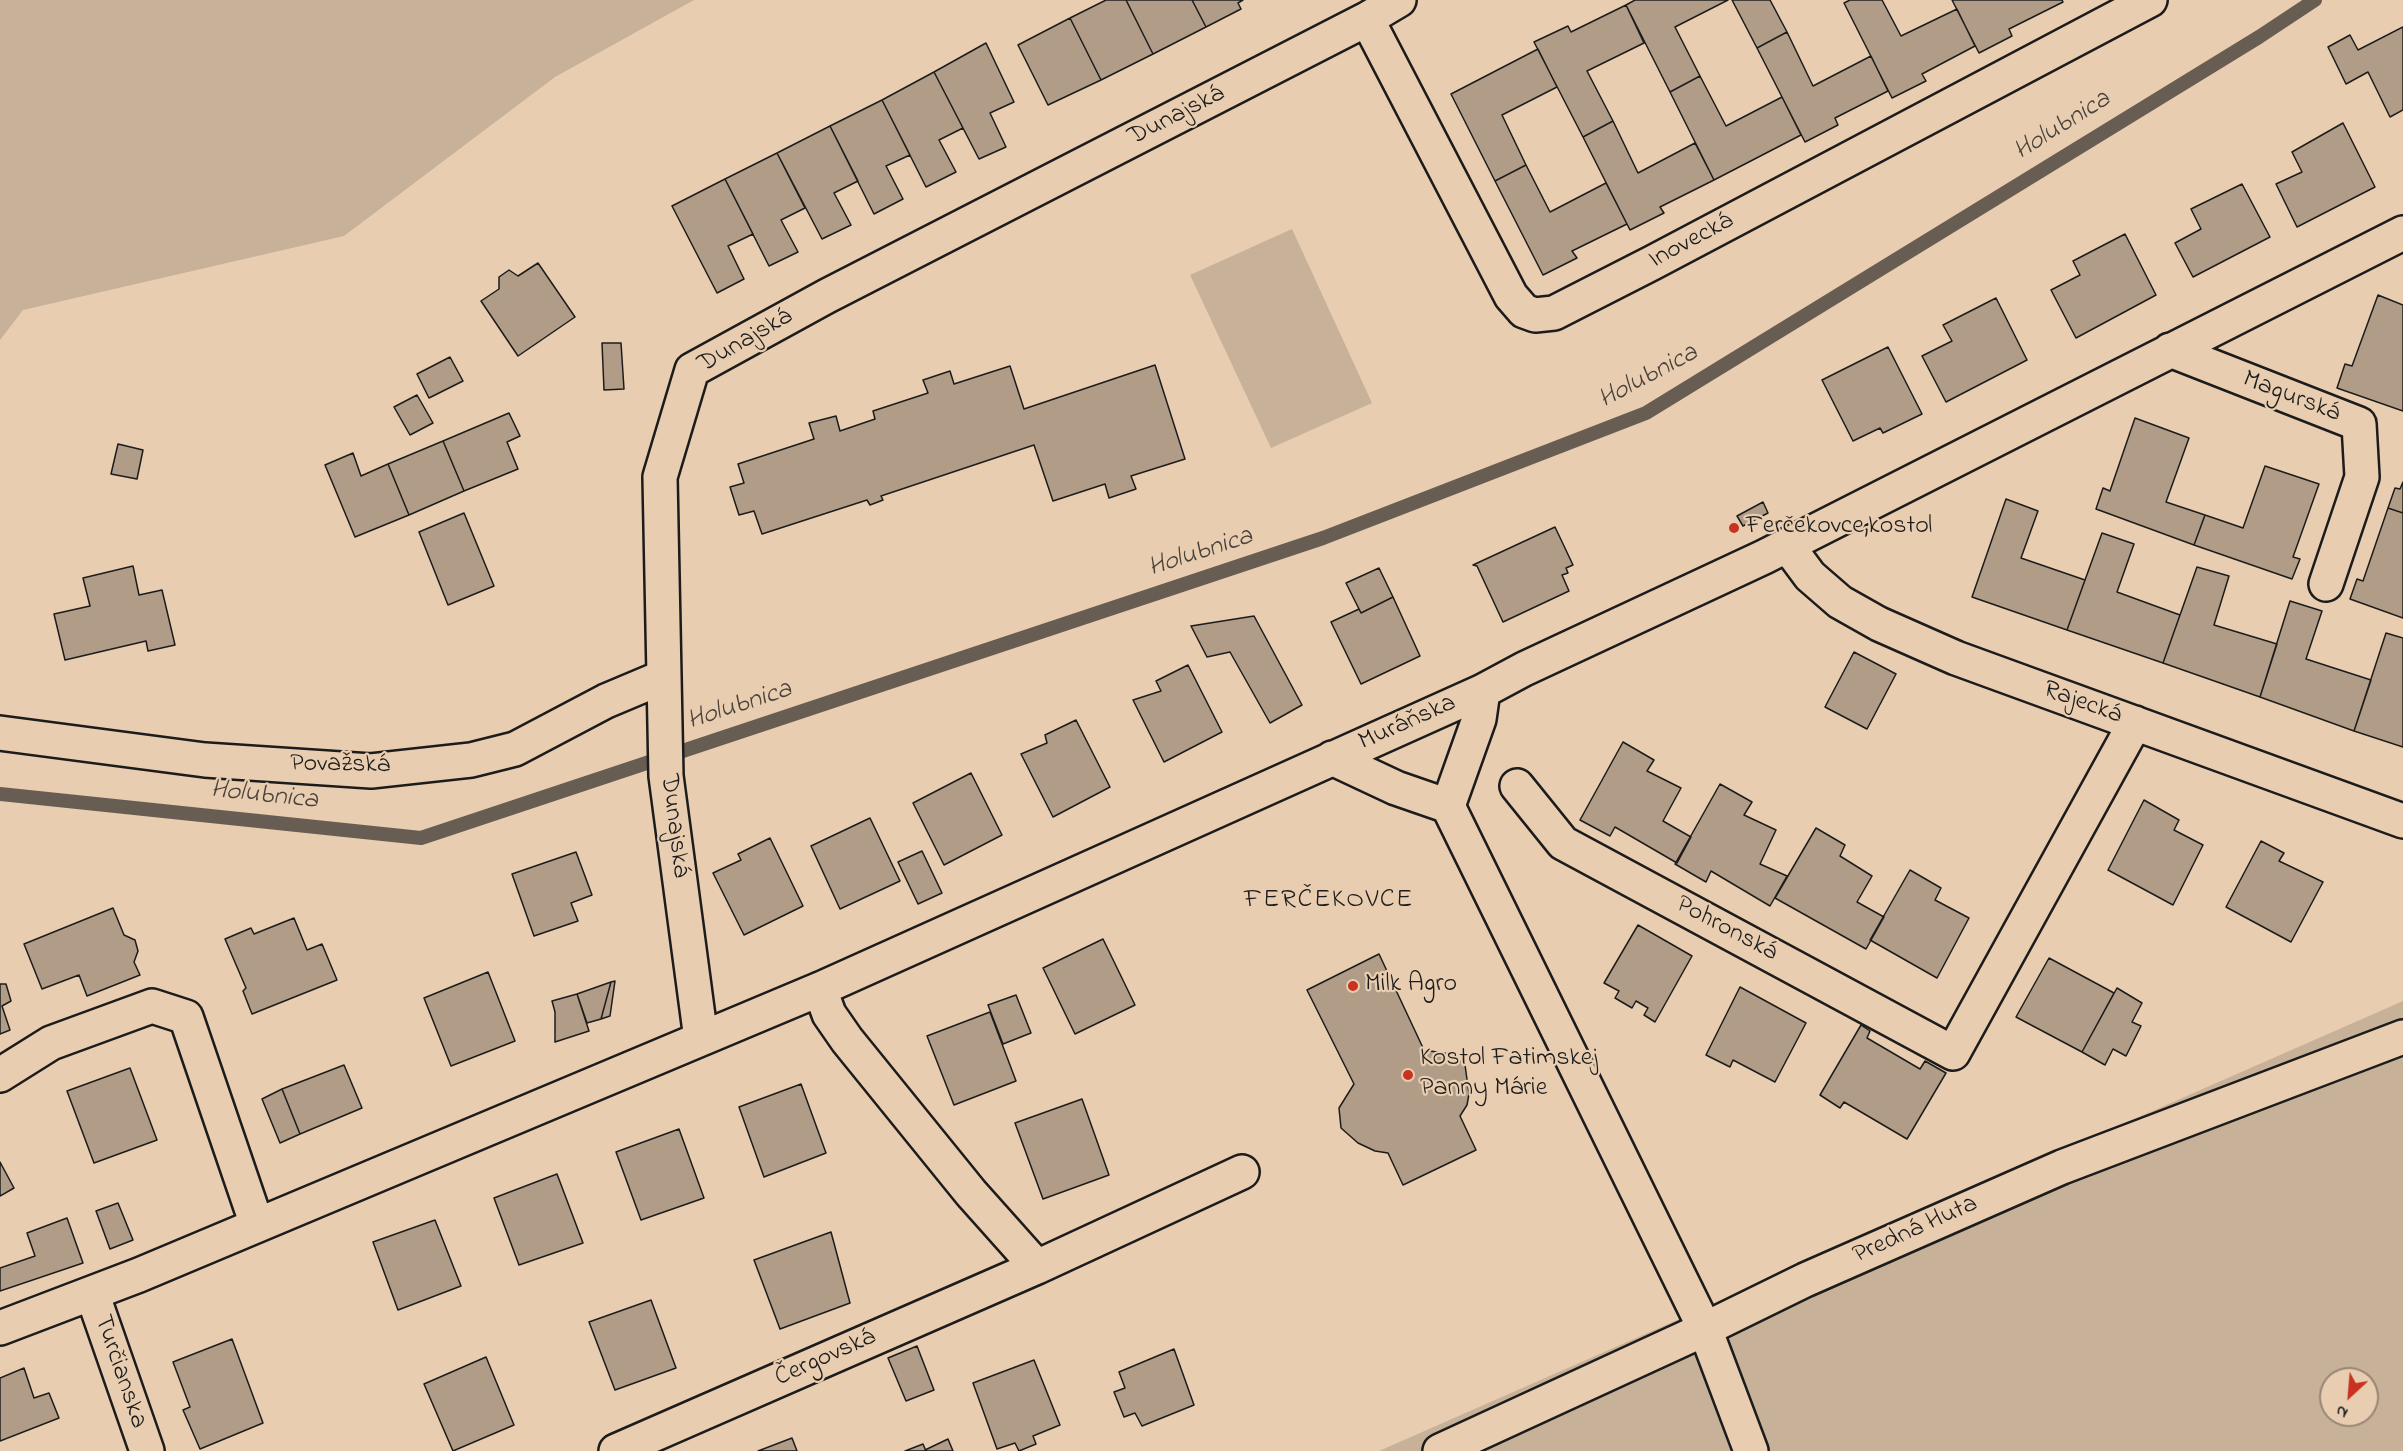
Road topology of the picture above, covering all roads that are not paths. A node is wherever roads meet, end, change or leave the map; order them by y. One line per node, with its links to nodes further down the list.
1 (1399, 0): 3 (street, Dunajská)
2 (2150, 0): 3 (street, Inovecká)
3 (1367, 19): 8 (street, Dunajská)
4 (2403, 234): 5 (street, Muráňska)
5 (2170, 350): 6 (street, Muráňska); 7 (street, Magurská)
6 (1787, 545): 9 (street, Muráňska); 10 (street, Rajecká)
7 (2326, 584)
8 (663, 677): 11 (street, Považská); 18 (street, Dunajská)
9 (1483, 691): 12 (street, Muráňska); 14 (street)
10 (2135, 723): 13 (street, Pohronská); 15 (street, Rajecká)
11 (0, 733)
12 (1332, 758): 14 (street); 16 (street, Muráňska)
13 (1517, 786)
14 (1448, 806): 25 (street)
15 (2403, 821)
16 (820, 989): 18 (street, Muráňska); 22 (street)
17 (2403, 1037): 25 (street, Predná Huta)
18 (701, 1039): 21 (street, Muráňska)
19 (0, 1075): 21 (street)
20 (1242, 1172): 22 (street, Čergovská)
21 (257, 1225): 23 (street, Muráňska)
22 (1037, 1267): 27 (street, Čergovská)
23 (92, 1293): 24 (street, Muráňska); 26 (street, Turčianska)
24 (0, 1328)
25 (1705, 1329): 28 (street, Predná Huta); 29 (street)
26 (147, 1451)
27 (616, 1451)
28 (1440, 1451)
29 (1751, 1451)

